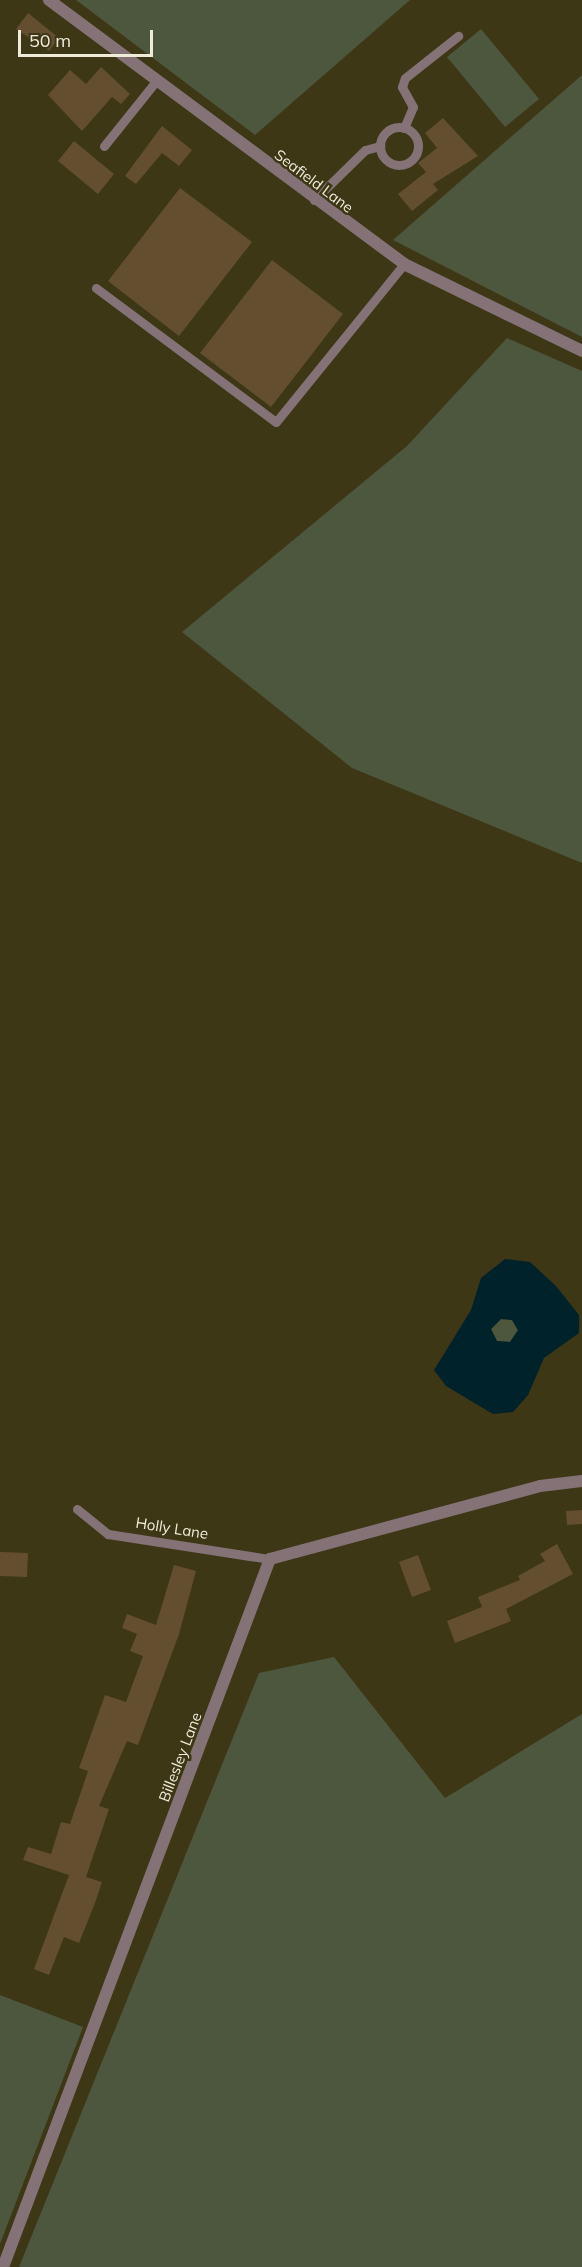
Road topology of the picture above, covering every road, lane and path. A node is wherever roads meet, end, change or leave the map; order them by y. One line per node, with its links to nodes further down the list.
1 (49, 0): 3 (street, Seafield Lane)
2 (458, 36): 4 (lane)
3 (156, 81): 5 (lane); 7 (street, Seafield Lane)
4 (404, 128): 6 (lane); 6 (lane)
5 (104, 146)
6 (380, 146): 7 (lane)
7 (314, 200): 8 (street, Seafield Lane)
8 (404, 264): 9 (lane); 10 (street, Seafield Lane)
9 (96, 288)
10 (582, 351)
11 (582, 1481): 13 (street)
12 (77, 1509): 13 (lane, Holly Lane)
13 (270, 1559): 14 (street, Billesley Lane)
14 (3, 2267)

